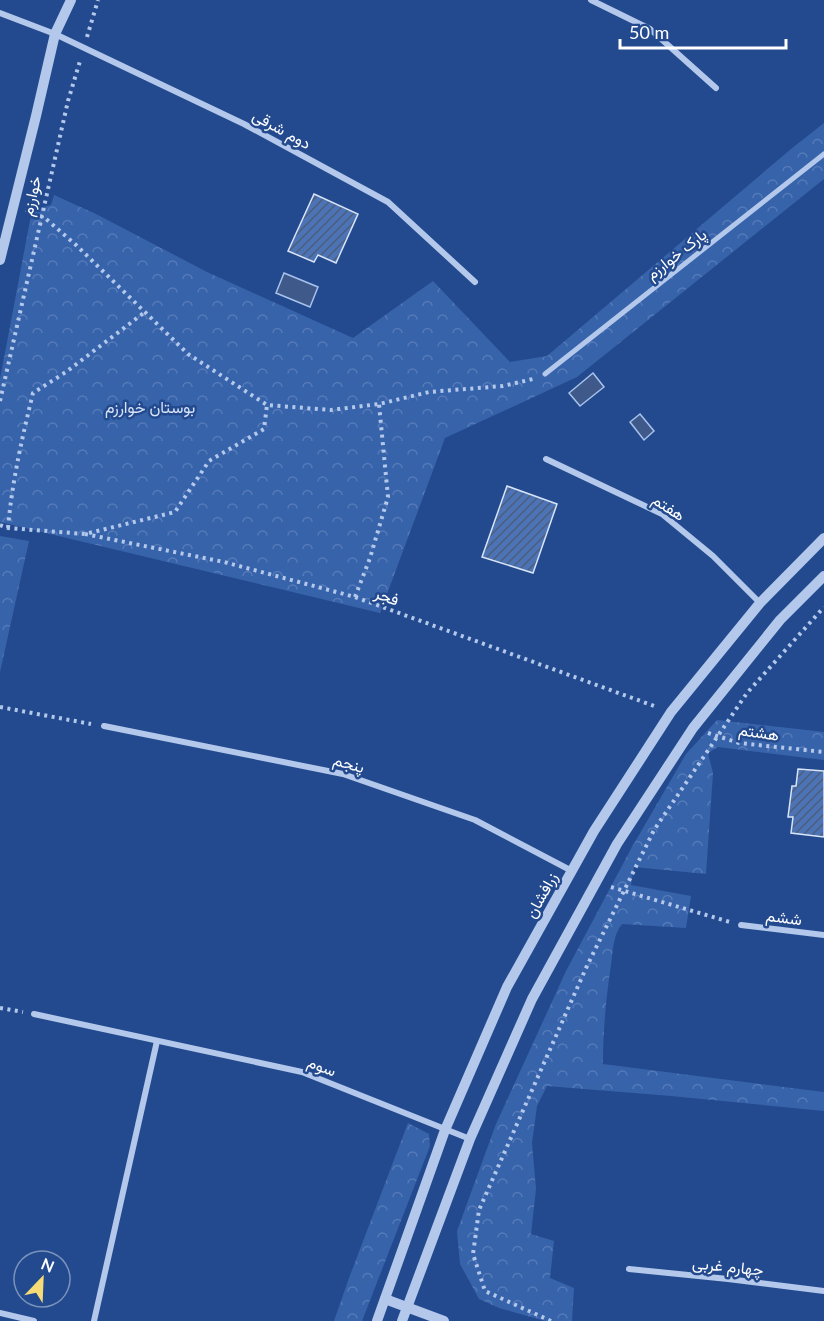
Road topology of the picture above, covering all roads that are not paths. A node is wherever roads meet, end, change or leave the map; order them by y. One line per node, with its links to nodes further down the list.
1 (71, 0): 4 (street, خوارزم)
2 (591, 0): 5 (street)
3 (0, 13): 4 (street, دوم شرقی)
4 (55, 34): 7 (street, خوارزم); 8 (street, دوم شرقی)
5 (716, 88)
6 (824, 154): 9 (street, پارک خوارزم)
7 (0, 260)
8 (475, 282)
9 (545, 374)
10 (546, 459): 13 (street, هفتم)
11 (824, 538): 13 (street, زرافشان)
12 (824, 576): 21 (street)
13 (760, 603): 15 (street, زرافشان)
14 (104, 726): 15 (street, پنجم)
15 (572, 871): 20 (street, زرافشان)
16 (741, 925): 17 (street, ششم)
17 (824, 935)
18 (34, 1014): 19 (street, سوم)
19 (157, 1041): 20 (street, سوم); 28 (street)
20 (445, 1130): 21 (street, سوم); 24 (street, زرافشان)
21 (470, 1139): 25 (street)
22 (629, 1269): 23 (street, چهارم غربی)
23 (824, 1291)
24 (385, 1299): 25 (street); 29 (street, زرافشان)
25 (407, 1307): 30 (street); 31 (street)
26 (0, 1313): 27 (street)
27 (34, 1321)
28 (94, 1321)
29 (377, 1321)
30 (402, 1321)
31 (444, 1321)

